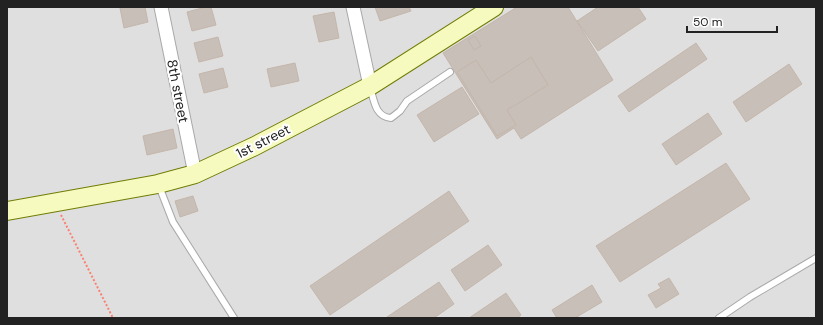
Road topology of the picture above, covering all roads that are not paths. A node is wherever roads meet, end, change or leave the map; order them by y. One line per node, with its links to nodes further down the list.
1 (161, 7): 6 (street, 8th street)
2 (353, 7): 5 (street)
3 (494, 7): 5 (main road, 1st street)
4 (450, 72): 5 (lane)
5 (370, 86): 6 (main road, 1st street)
6 (195, 174): 7 (main road, 1st street)
7 (158, 184): 8 (main road, 1st street); 10 (lane)
8 (7, 211)
9 (816, 258): 11 (lane)
10 (234, 318)
11 (719, 318)

